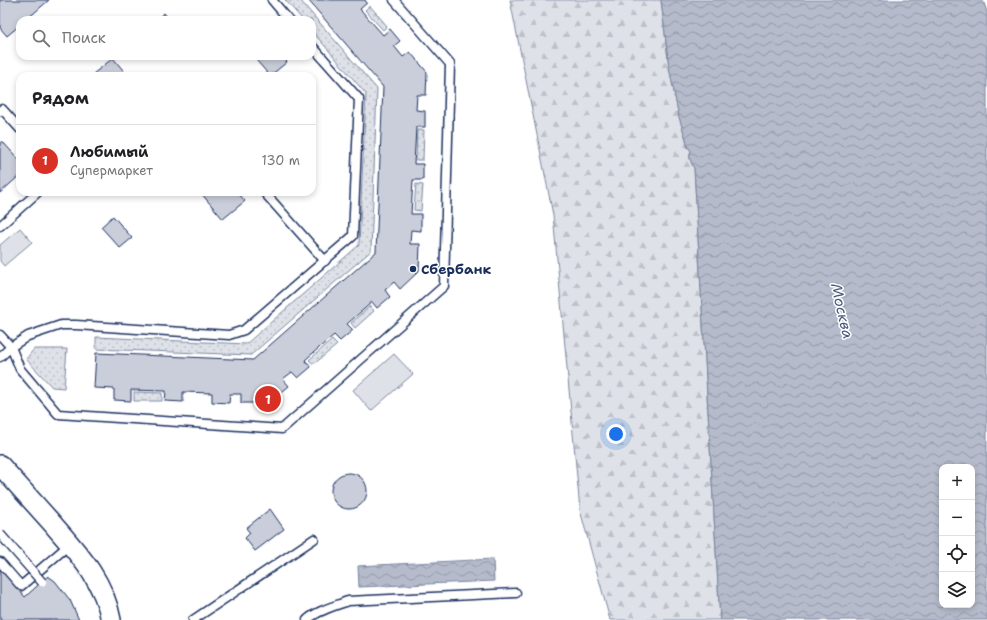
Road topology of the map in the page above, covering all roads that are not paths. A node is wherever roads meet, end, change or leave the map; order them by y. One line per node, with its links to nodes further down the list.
1 (272, 0): 3 (lane)
2 (394, 0): 12 (lane)
3 (286, 16)
4 (316, 51): 10 (lane)
5 (0, 111): 6 (lane)
6 (16, 125)
7 (34, 196): 9 (lane)
8 (268, 196): 10 (lane)
9 (0, 226)
10 (325, 260): 12 (lane)
11 (0, 335): 12 (lane)
12 (11, 347): 13 (lane)
13 (0, 357)
14 (0, 464): 17 (street)
15 (0, 534): 19 (lane, bridge)
16 (314, 539): 22 (lane)
17 (70, 544): 18 (lane); 21 (street)
18 (0, 562)
19 (42, 582)
20 (516, 593): 23 (lane)
21 (111, 620)
22 (193, 620)
23 (307, 620)

